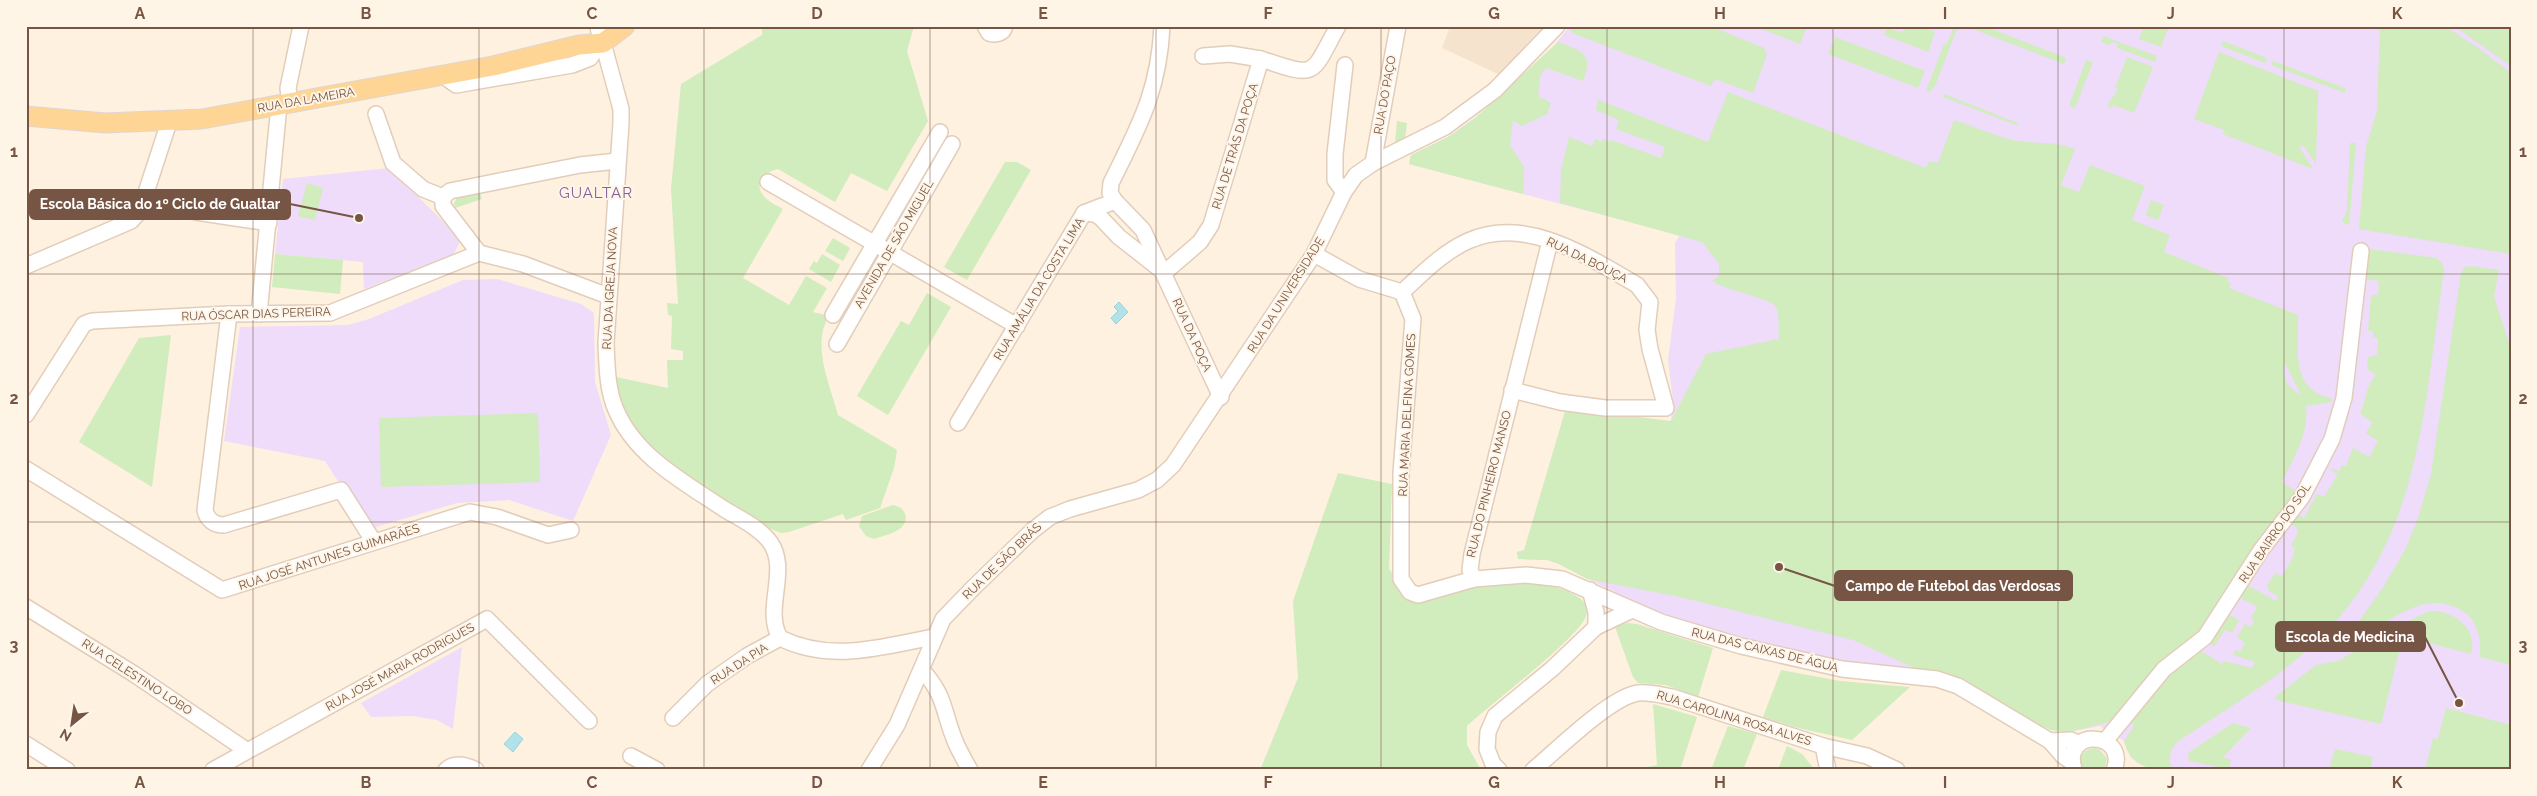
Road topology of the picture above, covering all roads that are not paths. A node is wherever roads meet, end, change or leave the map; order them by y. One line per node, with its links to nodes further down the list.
1 (301, 26): 13 (street)
2 (985, 26): 3 (street)
3 (1005, 26)
4 (1162, 26): 24 (street)
5 (1338, 26): 10 (street)
6 (1398, 26): 20 (street, RUA DO PAÇO)
7 (1558, 26): 20 (street, RUA DA UNIVERSIDADE)
8 (605, 35): 12 (main road, RUA DA LAMEIRA); 12 (street); 19 (street, RUA DA IGREJA NOVA)
9 (1203, 56): 10 (street)
10 (1261, 59): 35 (street, RUA DE TRÁS DA POÇA)
11 (1345, 65): 22 (street)
12 (442, 75): 13 (main road, RUA DA LAMEIRA)
13 (285, 104): 16 (main road, RUA DA LAMEIRA); 27 (street)
14 (376, 114): 23 (street)
15 (26, 116): 16 (main road, RUA DA LAMEIRA)
16 (169, 122): 34 (street)
17 (940, 132): 29 (street, AVENIDA DE SÃO MIGUEL)
18 (952, 144): 31 (street, AVENIDA DE SÃO MIGUEL)
19 (618, 162): 23 (street); 37 (street, RUA DA IGREJA NOVA)
20 (1373, 163): 22 (street, RUA DA UNIVERSIDADE)
21 (768, 182): 29 (street)
22 (1344, 192): 33 (street, RUA DA UNIVERSIDADE)
23 (443, 197): 32 (street)
24 (1114, 201): 26 (street, RUA AMÁLIA DA COSTA LIMA); 35 (street, RUA DA POÇA)
25 (196, 212): 27 (street)
26 (1084, 213): 35 (street, RUA DA POÇA); 41 (street, RUA AMÁLIA DA COSTA LIMA)
27 (269, 223): 39 (street)
28 (1550, 241): 36 (street, RUA DA BOUÇA); 43 (street, RUA DO PINHEIRO MANSO); 43 (street, RUA DA BOUÇA)
29 (875, 243): 31 (street); 40 (street, AVENIDA DE SÃO MIGUEL)
30 (2360, 251): 61 (street, RUA BAIRRO DO SOL)
31 (890, 252): 41 (street); 42 (street, AVENIDA DE SÃO MIGUEL)
32 (479, 254): 37 (street); 39 (street, RUA ÓSCAR DIAS PEREIRA)
33 (1314, 254): 36 (street); 44 (street, RUA DA UNIVERSIDADE)
34 (26, 266)
35 (1164, 273): 44 (street, RUA DA POÇA)
36 (1402, 292): 50 (street, RUA MARIA DELFINA GOMES)
37 (608, 296): 56 (street, RUA DA IGREJA NOVA)
38 (229, 314): 39 (street, RUA ÓSCAR DIAS PEREIRA); 45 (street, RUA ÓSCAR DIAS PEREIRA); 49 (street)
39 (259, 314)
40 (834, 315)
41 (1017, 326): 46 (street, RUA AMÁLIA DA COSTA LIMA)
42 (837, 344)
43 (1512, 390): 50 (street, RUA DO PINHEIRO MANSO)
44 (1220, 397): 55 (street, RUA DE SÃO BRÁS)
45 (26, 415)
46 (958, 423)
47 (26, 468): 49 (street, RUA JOSÉ ANTUNES GUIMARÃES)
48 (571, 530): 49 (street, RUA JOSÉ ANTUNES GUIMARÃES)
49 (374, 542)
50 (1474, 579): 51 (street, RUA MARIA DELFINA GOMES)
51 (1590, 590): 53 (street, RUA DAS CAIXAS DE ÁGUA); 54 (street)
52 (26, 607): 65 (street, RUA CELESTINO LOBO)
53 (1632, 610): 54 (street); 60 (street, RUA DAS CAIXAS DE ÁGUA)
54 (1596, 627): 76 (street)
55 (933, 637): 56 (street, RUA DA PIA); 57 (street, RUA DE SÃO BRÁS)
56 (780, 638): 58 (street, RUA DA PIA)
57 (922, 670): 74 (street, RUA DE SÃO BRÁS); 75 (street)
58 (673, 718)
59 (589, 721): 65 (street, RUA JOSÉ MARIA RODRIGUES)
60 (2050, 741): 63 (street, RUA DAS CAIXAS DE ÁGUA); 68 (street, RUA DAS CAIXAS DE ÁGUA)
61 (2105, 741): 63 (street, RUA DAS CAIXAS DE ÁGUA); 67 (street)
62 (26, 744): 69 (street)
63 (2079, 744): 68 (street)
64 (1822, 746): 77 (street, RUA CAROLINA ROSA ALVES); 78 (street); 79 (street, RUA CAROLINA ROSA ALVES)
65 (246, 750): 70 (street, RUA JOSÉ MARIA RODRIGUES)
66 (632, 756): 73 (street)
67 (2115, 764): 80 (street)
68 (2073, 767)
69 (67, 770)
70 (212, 770)
71 (446, 770): 72 (street)
72 (476, 770)
73 (657, 770)
74 (870, 770)
75 (970, 770)
76 (1498, 770)
77 (1533, 770)
78 (1828, 770)
79 (1897, 770)
80 (2130, 770)

